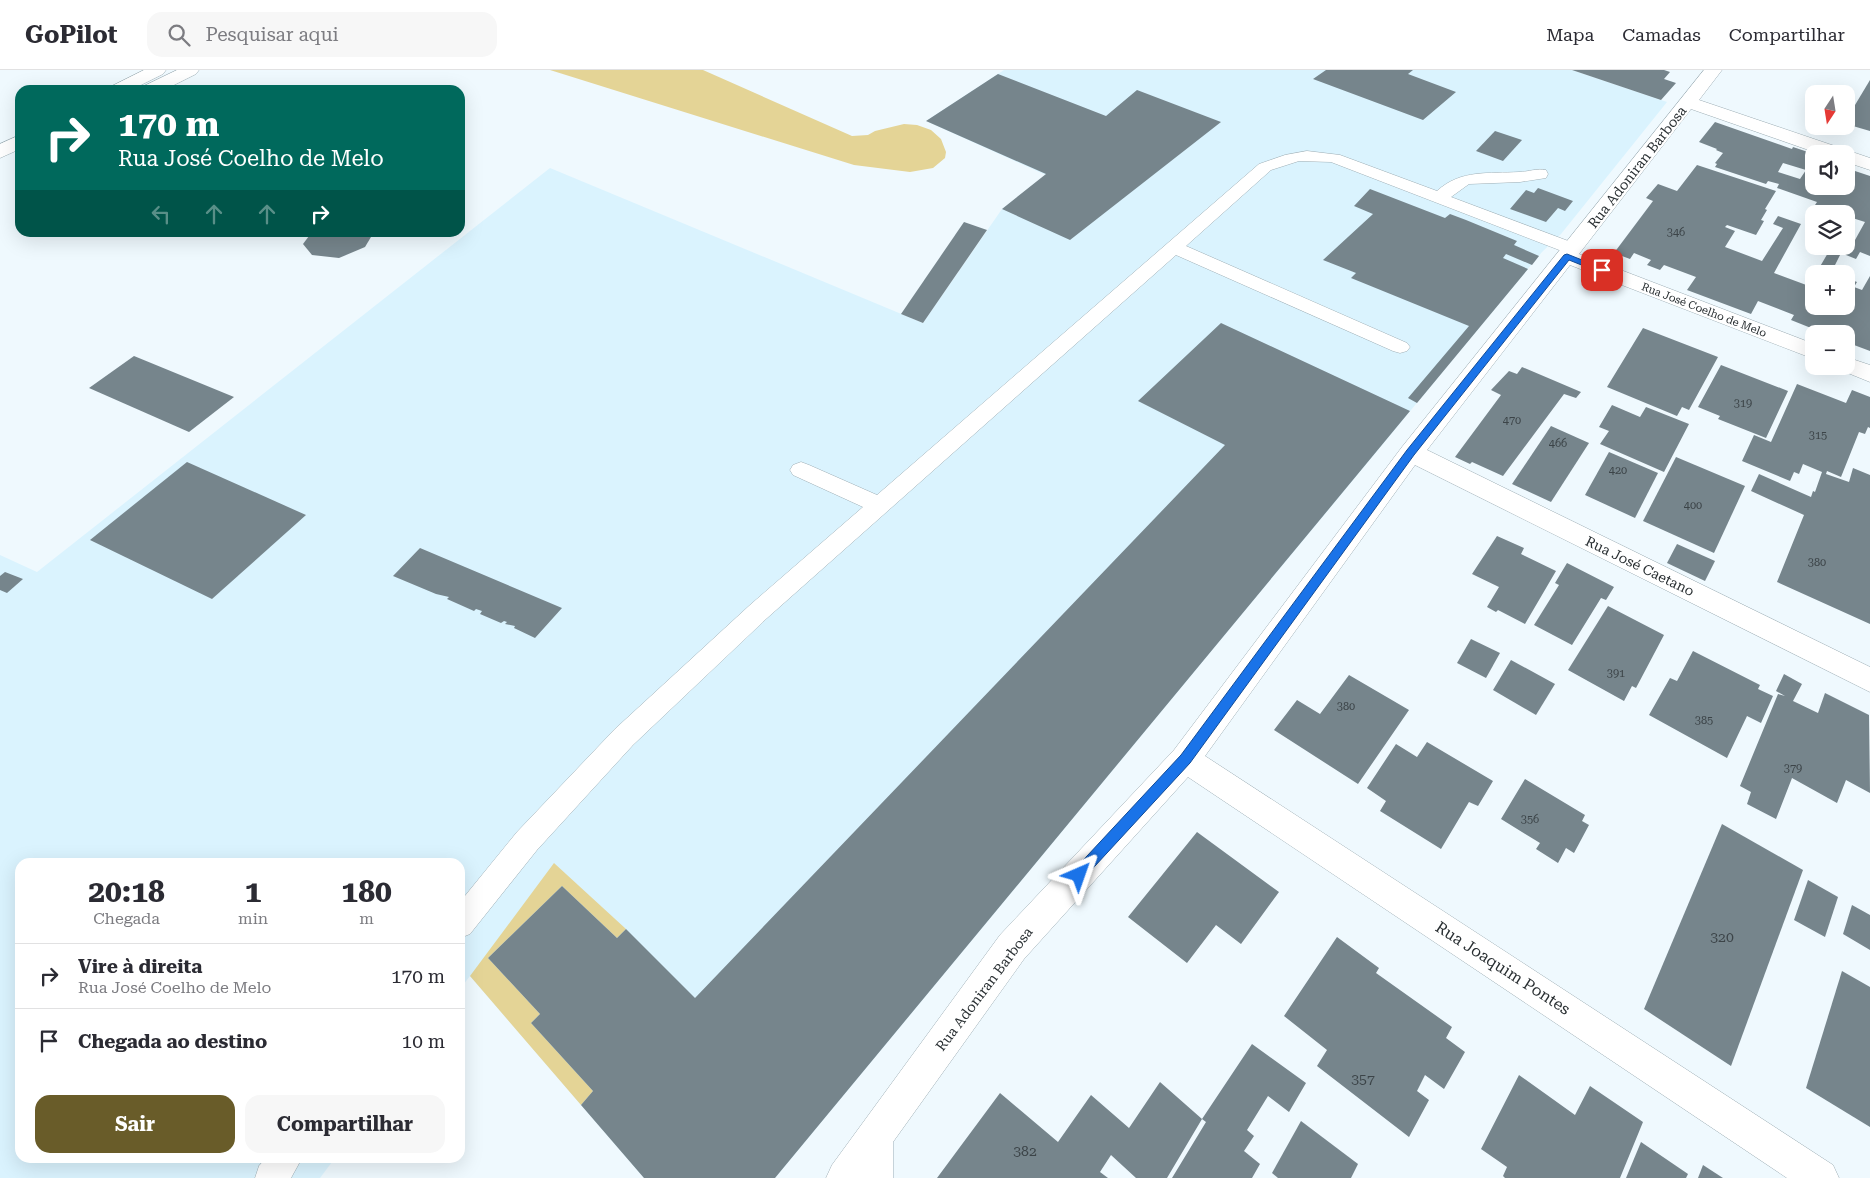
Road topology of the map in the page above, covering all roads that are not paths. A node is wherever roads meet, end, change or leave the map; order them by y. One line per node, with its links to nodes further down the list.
1 (157, 70): 4 (street)
2 (190, 70): 5 (street)
3 (1713, 70): 6 (street, Rua Adoniran Barbosa)
4 (128, 85)
5 (160, 85)
6 (1688, 102): 8 (street); 17 (street, Rua Adoniran Barbosa)
7 (15, 144): 9 (street)
8 (1813, 145)
9 (0, 152)
10 (1855, 159): 12 (street)
11 (15, 160): 13 (street)
12 (1870, 164)
13 (0, 168)
14 (1540, 174): 15 (lane)
15 (1440, 198): 16 (lane); 17 (lane)
16 (1174, 247): 18 (lane); 24 (lane)
17 (1570, 253): 19 (street, Rua José Coelho de Melo); 22 (street, Rua Adoniran Barbosa)
18 (1400, 348)
19 (1805, 348)
20 (1855, 368): 21 (street)
21 (1870, 374)
22 (1410, 453): 25 (street, Rua José Caetano); 26 (street, Rua Adoniran Barbosa)
23 (801, 470): 24 (lane)
24 (880, 505): 27 (lane)
25 (1870, 680)
26 (1185, 759): 28 (street, Rua Adoniran Barbosa); 33 (street, Rua Joaquim Pontes)
27 (465, 918)
28 (875, 1136): 31 (street, Rua Adoniran Barbosa); 32 (street)
29 (282, 1163): 30 (lane)
30 (271, 1178)
31 (845, 1178)
32 (874, 1178)
33 (1820, 1178)

